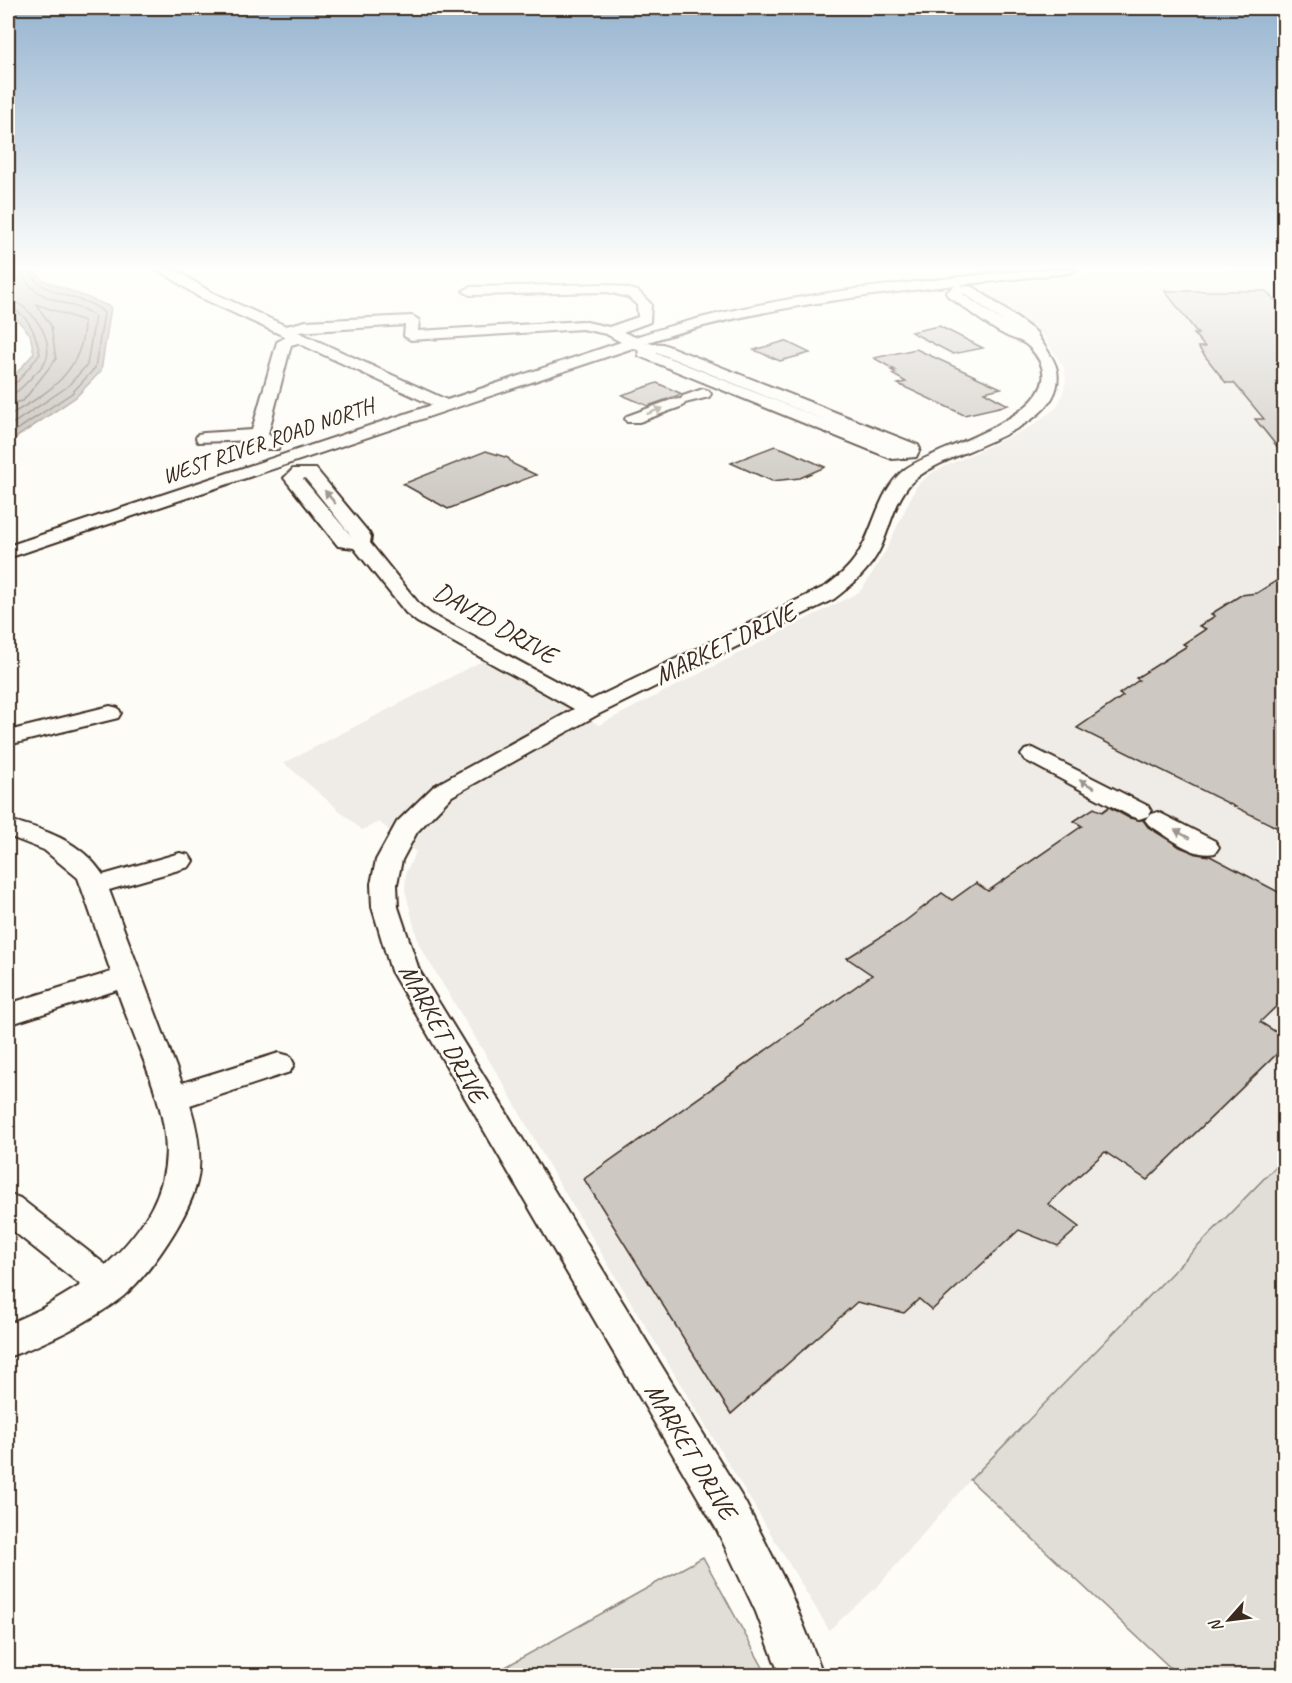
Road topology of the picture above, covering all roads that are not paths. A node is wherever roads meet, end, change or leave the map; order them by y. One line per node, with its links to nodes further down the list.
1 (283, 348): 9 (street)
2 (323, 348): 7 (street)
3 (631, 348): 7 (street, WEST RIVER ROAD NORTH)
4 (641, 348): 12 (street)
5 (1036, 348): 12 (street, MARKET DRIVE)
6 (690, 398): 8 (street, one-way to 6)
7 (444, 404): 11 (street, WEST RIVER ROAD NORTH)
8 (633, 419)
9 (259, 435): 10 (street); 11 (street, DAVID DRIVE)
10 (204, 438)
11 (288, 457): 13 (street, WEST RIVER ROAD NORTH); 14 (street, DAVID DRIVE)
12 (920, 457): 14 (street, MARKET DRIVE)
13 (8, 552)
14 (591, 709): 29 (street, MARKET DRIVE)
15 (110, 713): 16 (street)
16 (8, 738)
17 (1033, 755): 19 (street, one-way to 17)
18 (8, 828): 21 (street)
19 (1206, 847)
20 (180, 861): 21 (street)
21 (94, 886): 22 (street)
22 (127, 977): 23 (street); 25 (street)
23 (8, 1015)
24 (279, 1064): 25 (street)
25 (171, 1099): 27 (street)
26 (8, 1208): 27 (street)
27 (109, 1287): 28 (street)
28 (8, 1341)
29 (802, 1676)

